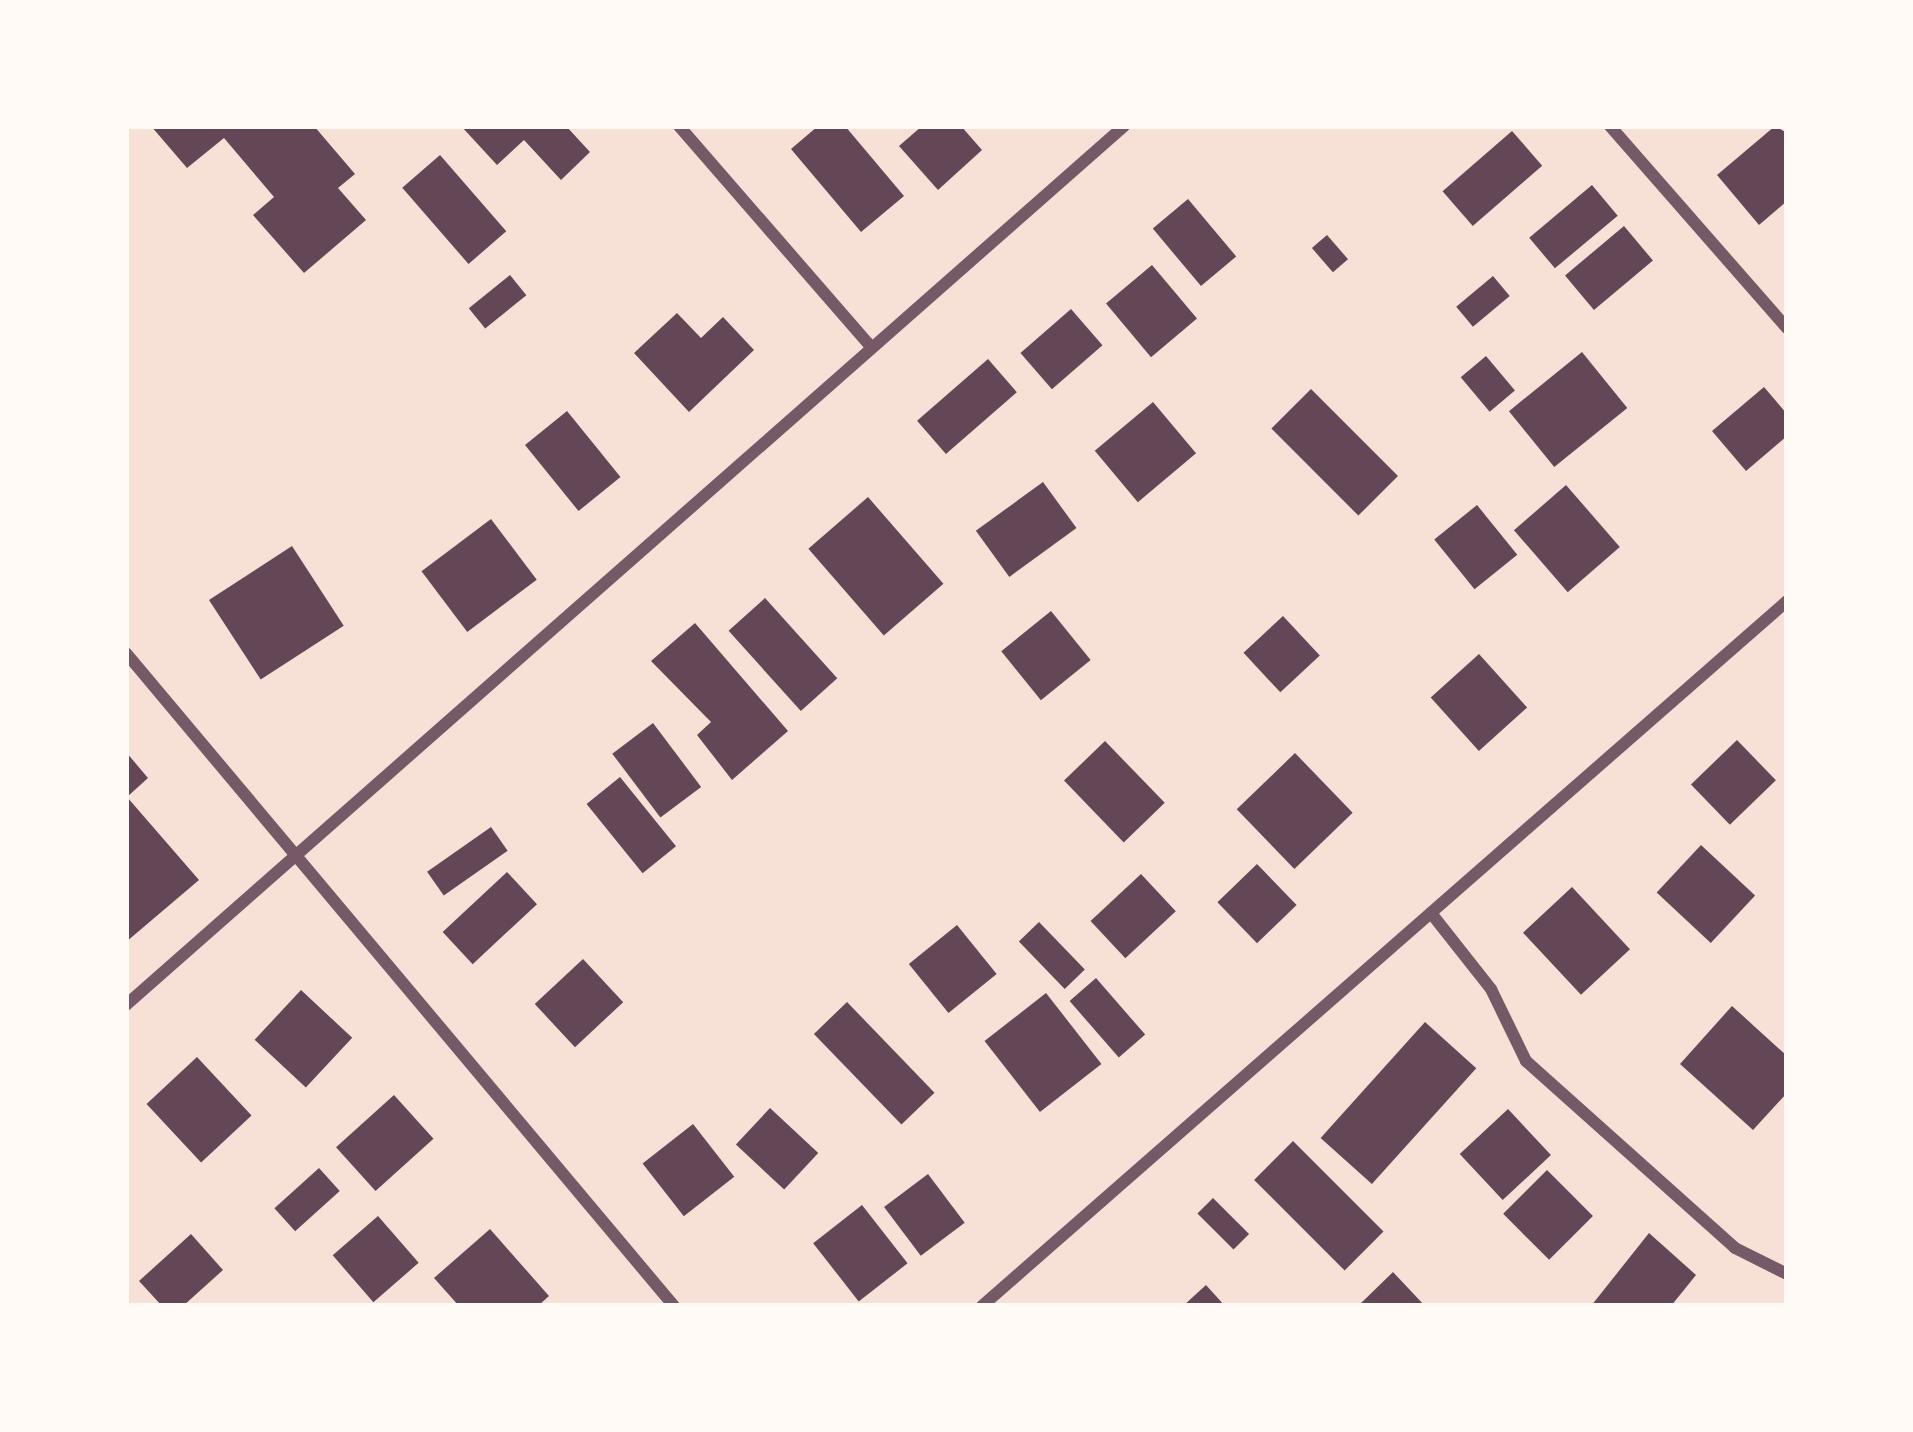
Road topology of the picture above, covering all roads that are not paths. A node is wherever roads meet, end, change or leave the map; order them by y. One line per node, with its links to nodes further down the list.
1 (679, 126): 5 (street)
2 (1124, 126): 5 (street)
3 (1610, 126): 4 (street)
4 (1787, 328)
5 (872, 348): 8 (street)
6 (1787, 601): 9 (street)
7 (126, 652): 8 (street)
8 (297, 856): 10 (street); 12 (street)
9 (1431, 913): 11 (street); 13 (street)
10 (126, 1005)
11 (1787, 1274)
12 (674, 1306)
13 (982, 1306)

